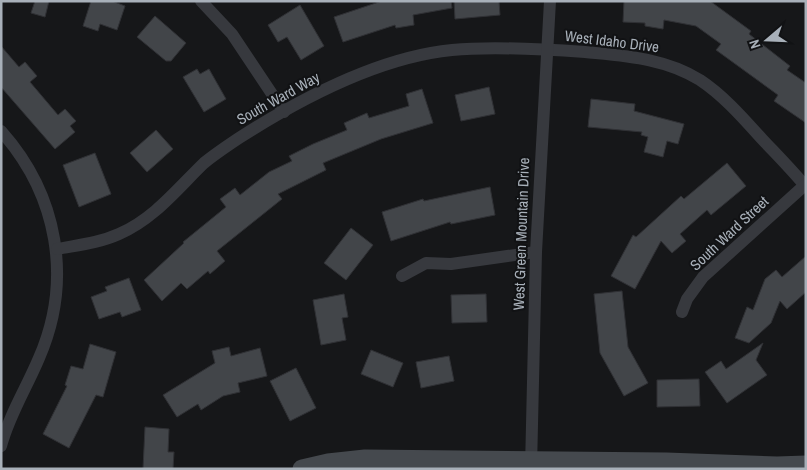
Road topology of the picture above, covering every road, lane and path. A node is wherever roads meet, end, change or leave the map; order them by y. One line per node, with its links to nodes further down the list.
1 (201, 1): 4 (street)
2 (550, 1): 3 (street, West Green Mountain Drive)
3 (546, 49): 4 (street, South Ward Way); 6 (street, West Idaho Drive); 8 (street, West Green Mountain Drive)
4 (284, 112): 7 (street, South Ward Way)
5 (1, 131): 7 (street)
6 (805, 185): 10 (street, South Ward Street)
7 (57, 249): 11 (street)
8 (536, 252): 9 (street); 12 (street, West Green Mountain Drive)
9 (402, 276)
10 (682, 312)
11 (1, 446)
12 (531, 465): 13 (street); 14 (street)
13 (806, 465)
14 (302, 469)

